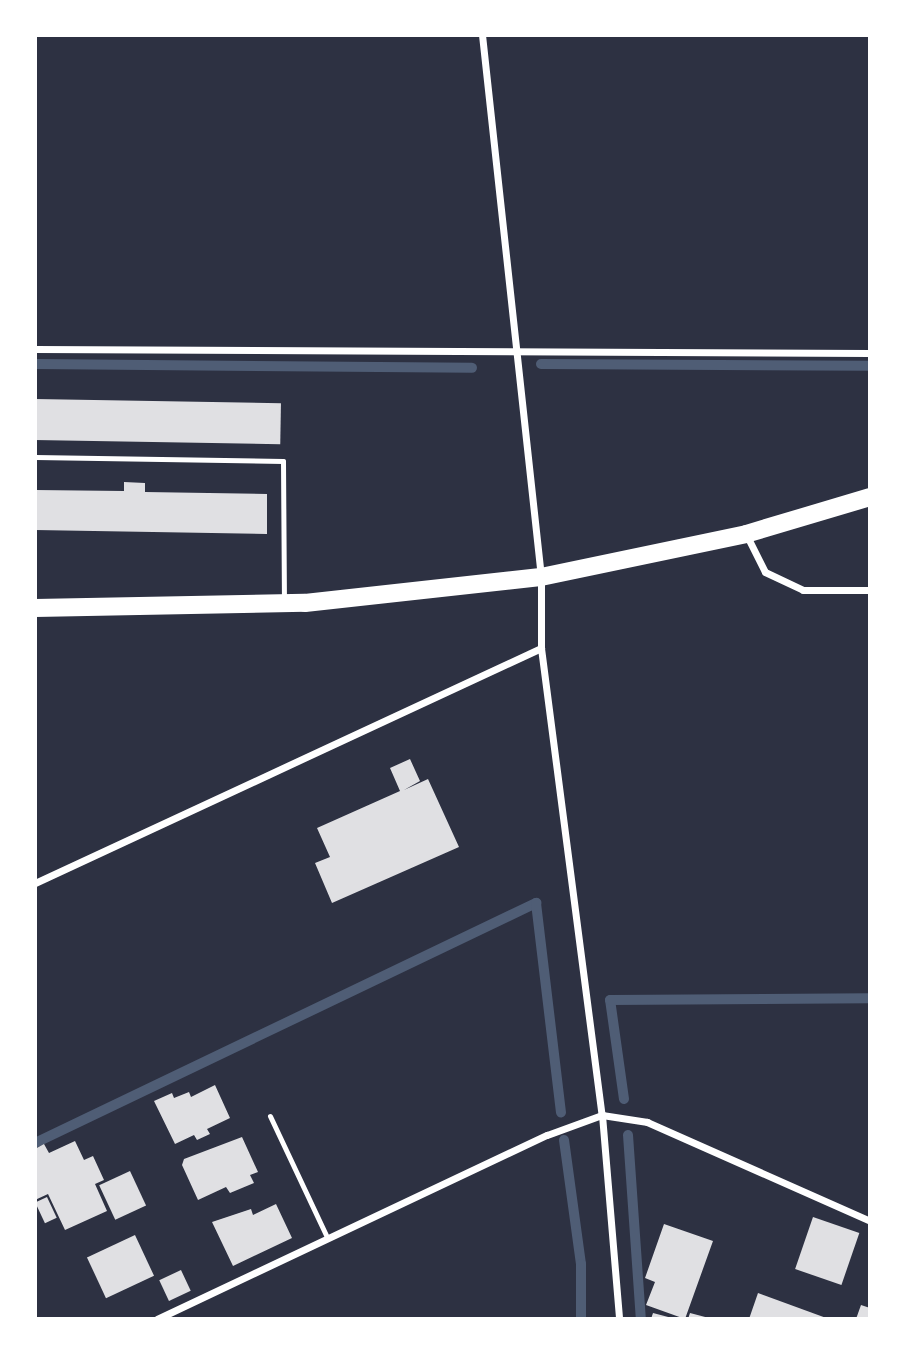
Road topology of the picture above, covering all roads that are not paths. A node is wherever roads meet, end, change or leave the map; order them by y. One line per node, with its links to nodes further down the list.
1 (482, 35): 4 (street)
2 (35, 349): 4 (street)
3 (870, 353): 4 (street)
4 (517, 354): 8 (street)
5 (35, 457): 10 (lane)
6 (870, 497): 7 (main road)
7 (746, 534): 8 (main road); 9 (street)
8 (541, 577): 10 (main road); 12 (street)
9 (870, 590)
10 (284, 604): 11 (main road)
11 (35, 608)
12 (541, 648): 13 (street); 14 (street)
13 (35, 883)
14 (602, 1115): 16 (street); 17 (street); 19 (street)
15 (270, 1116): 17 (lane)
16 (870, 1221)
17 (327, 1237): 18 (street)
18 (157, 1319)
19 (619, 1319)

